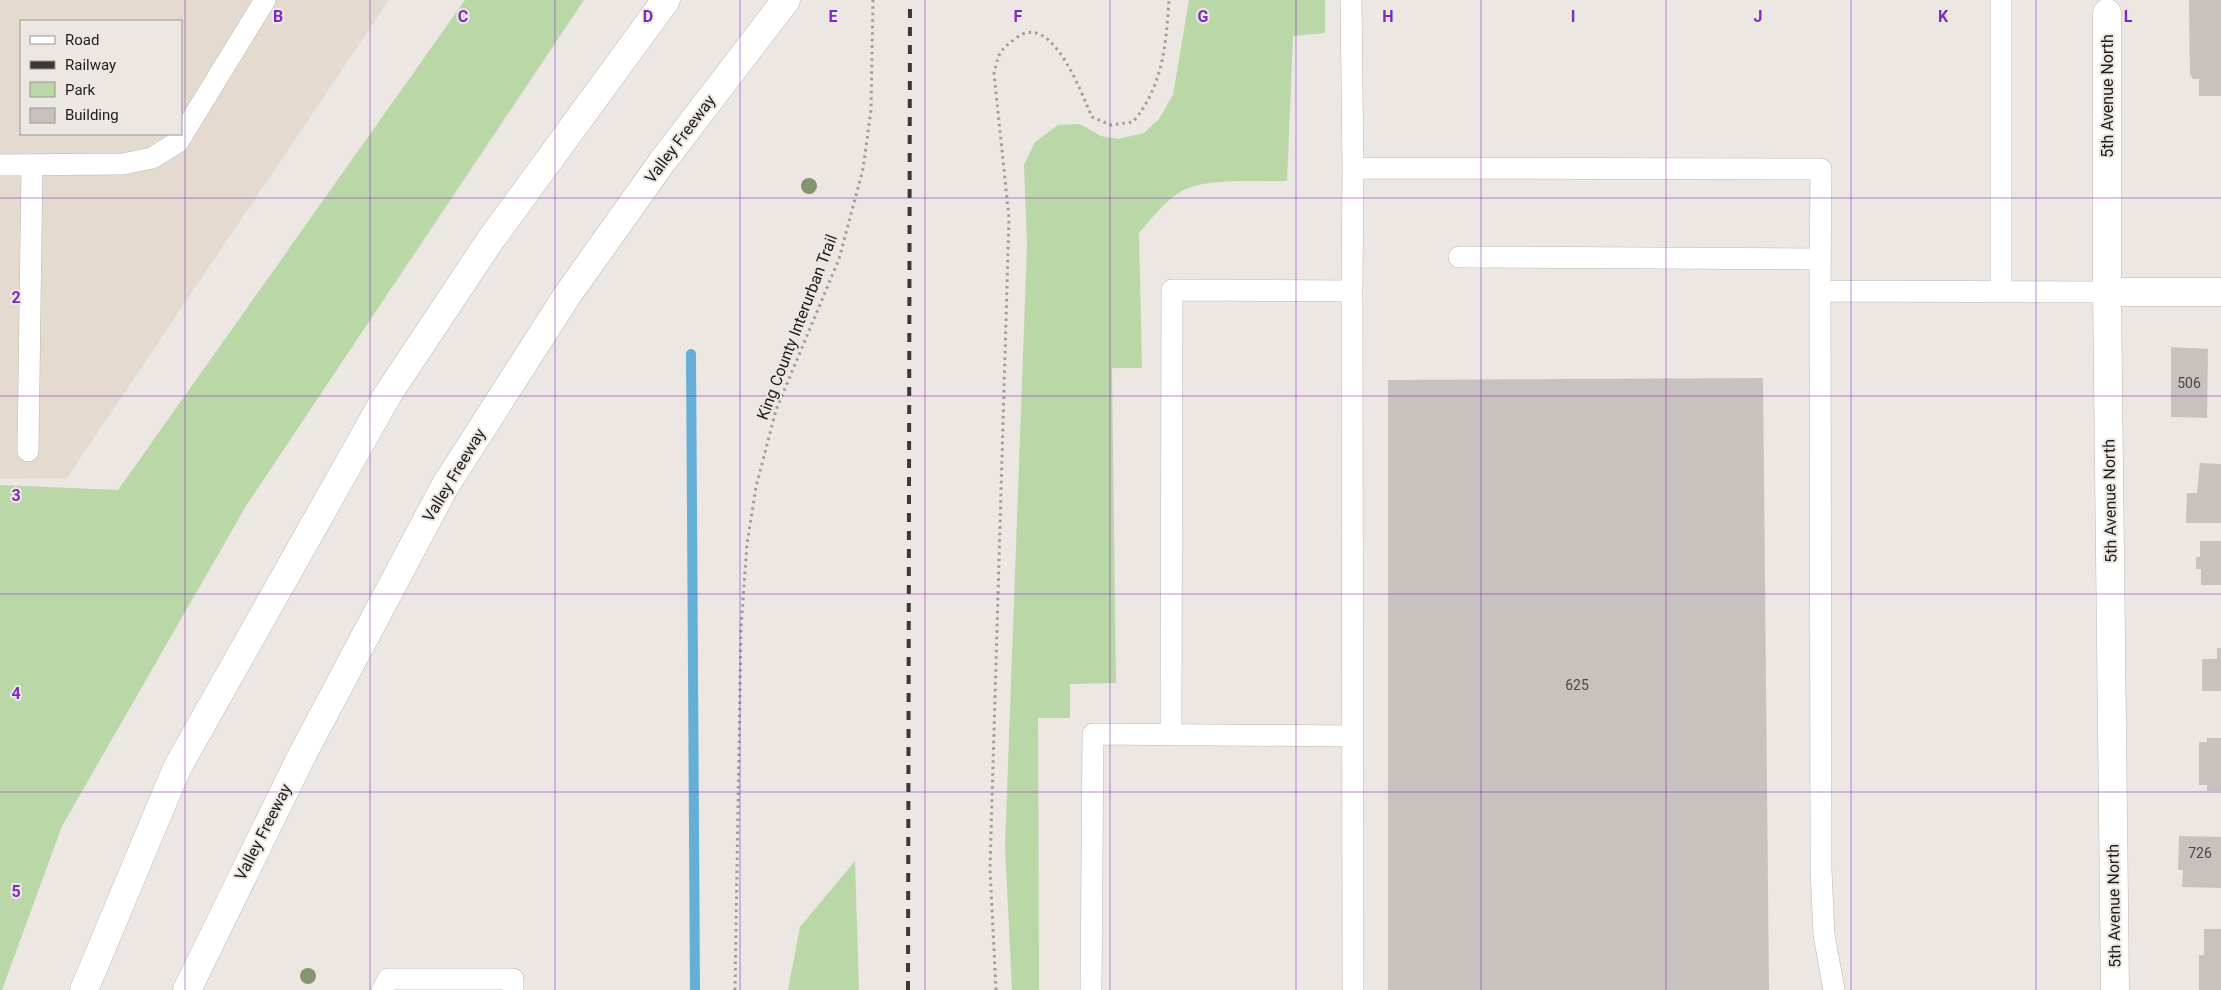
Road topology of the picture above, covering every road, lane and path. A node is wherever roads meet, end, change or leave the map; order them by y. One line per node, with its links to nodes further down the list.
1 (265, 0): 10 (lane)
2 (666, 0): 22 (main road)
3 (786, 0): 23 (main road, Valley Freeway)
4 (873, 0): 26 (path, King County Interurban Trail)
5 (1169, 0): 27 (path)
6 (1351, 0): 11 (lane)
7 (2001, 0): 16 (lane)
8 (2107, 13): 17 (main road, 5th Avenue North)
9 (0, 165): 10 (lane)
10 (32, 165): 19 (lane)
11 (1353, 168): 13 (lane); 14 (lane)
12 (1460, 257): 13 (lane)
13 (1820, 259): 15 (lane)
14 (1352, 290): 20 (lane); 21 (lane)
15 (1820, 291): 16 (lane); 30 (lane)
16 (2001, 292): 17 (lane)
17 (2107, 292): 18 (main road); 31 (main road, 5th Avenue North)
18 (2221, 292)
19 (28, 450)
20 (1171, 735): 21 (lane); 28 (lane)
21 (1352, 736): 29 (lane)
22 (84, 990)
23 (187, 990)
24 (382, 990): 25 (lane)
25 (513, 990)
26 (736, 990)
27 (996, 990)
28 (1092, 990)
29 (1353, 990)
30 (1834, 990)
31 (2115, 990)

